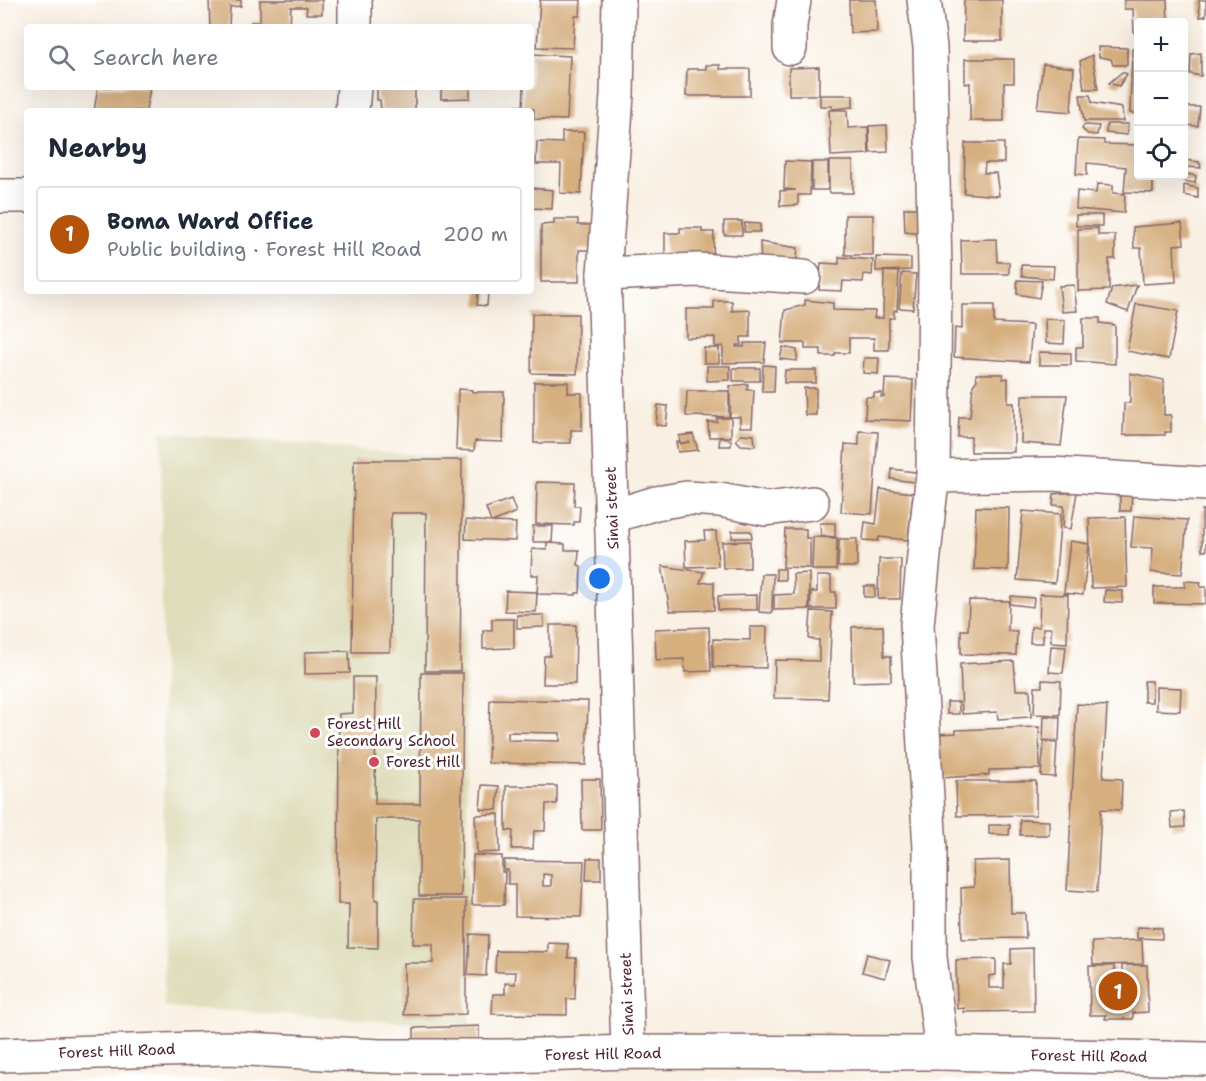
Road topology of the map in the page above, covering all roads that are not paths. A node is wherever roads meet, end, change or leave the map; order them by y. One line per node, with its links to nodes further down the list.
1 (355, 0): 5 (street)
2 (619, 0): 11 (street, Sinai street)
3 (794, 0): 6 (street)
4 (924, 0): 13 (street)
5 (355, 24)
6 (790, 48)
7 (354, 90): 8 (street)
8 (352, 108)
9 (0, 196): 10 (street)
10 (24, 196)
11 (604, 274): 12 (street); 16 (street, Sinai street)
12 (804, 277)
13 (933, 476): 14 (street); 18 (street)
14 (1206, 484)
15 (812, 503): 16 (street)
16 (613, 516): 17 (street, Sinai street)
17 (628, 1052): 18 (street, Forest Hill Road); 19 (street, Forest Hill Road)
18 (942, 1053): 20 (street, Forest Hill Road)
19 (0, 1055)
20 (1206, 1059)

